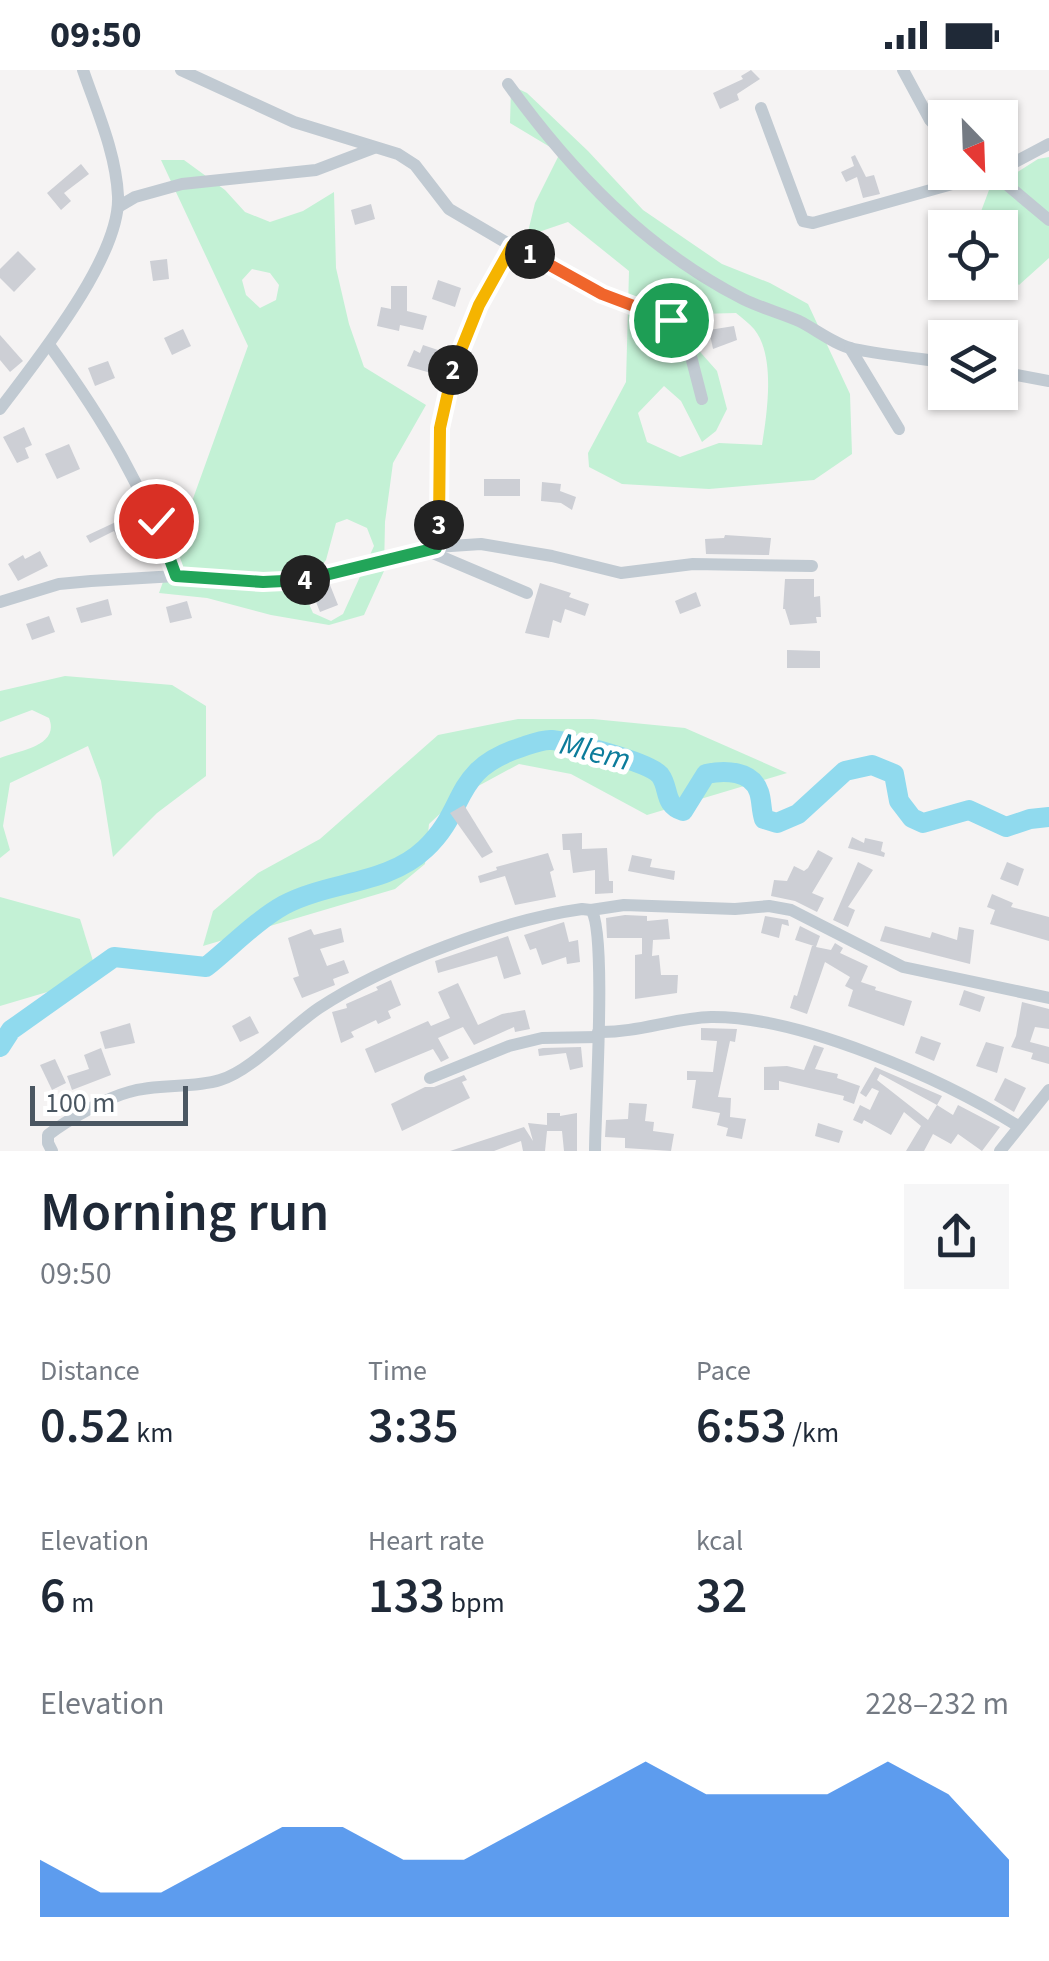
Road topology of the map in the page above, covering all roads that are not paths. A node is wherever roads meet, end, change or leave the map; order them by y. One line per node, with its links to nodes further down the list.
1 (84, 70): 12 (street)
2 (181, 70): 8 (street)
3 (903, 70): 6 (street)
4 (508, 84): 16 (street)
5 (762, 108): 10 (street)
6 (928, 116)
7 (1049, 144): 9 (street)
8 (374, 148): 12 (street); 14 (street)
9 (1018, 160)
10 (928, 189)
11 (1016, 190): 13 (street)
12 (118, 208): 15 (street)
13 (1049, 220)
14 (512, 246): 20 (street); 23 (street)
15 (50, 346): 21 (street); 25 (street)
16 (850, 348): 17 (street); 22 (street)
17 (928, 359)
18 (1018, 375): 19 (street)
19 (1049, 381)
20 (702, 399)
21 (0, 410)
22 (899, 429)
23 (431, 549): 24 (street); 25 (street); 26 (street)
24 (812, 566)
25 (176, 576): 27 (street)
26 (526, 593)
27 (0, 602)
28 (591, 910): 29 (street); 30 (street); 34 (street)
29 (1049, 998)
30 (598, 1034): 31 (street); 33 (street); 35 (street)
31 (430, 1078)
32 (1049, 1090): 33 (street)
33 (1018, 1126): 36 (street)
34 (52, 1151)
35 (595, 1151)
36 (1000, 1151)

